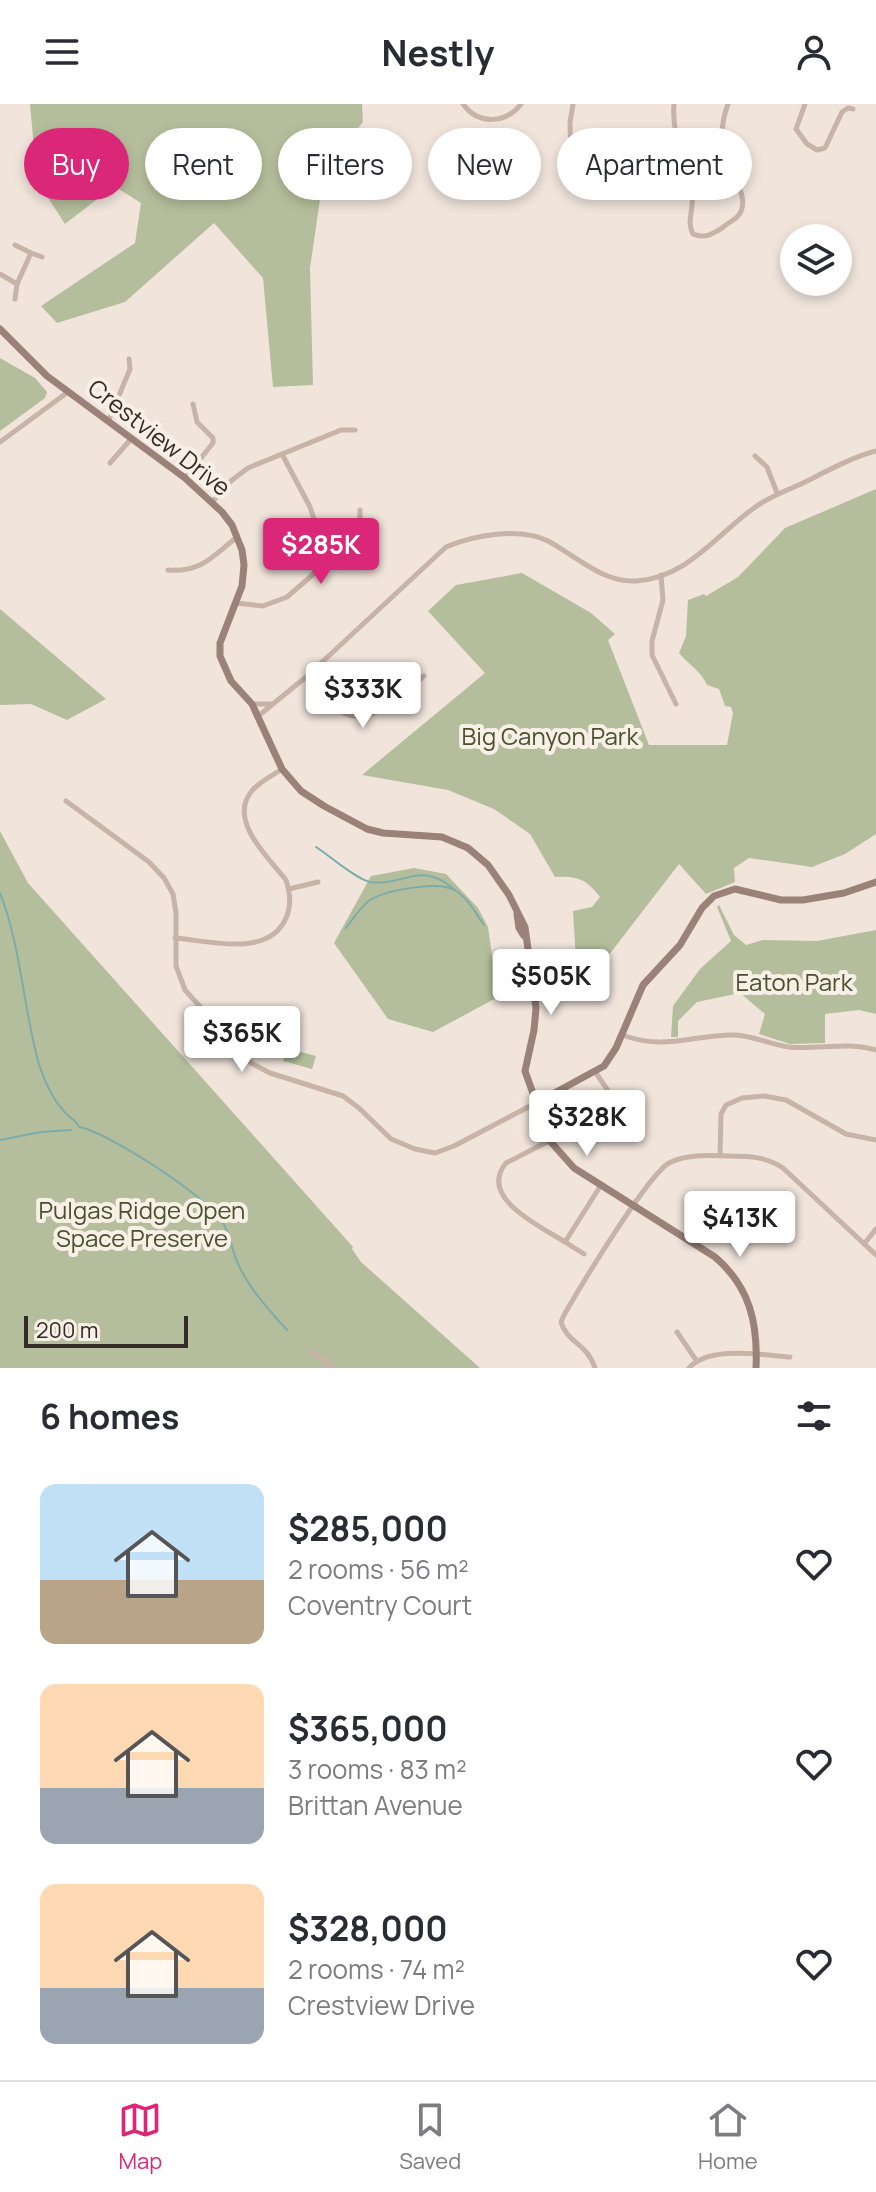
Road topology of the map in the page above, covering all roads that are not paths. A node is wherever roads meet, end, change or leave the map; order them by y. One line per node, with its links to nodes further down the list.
1 (463, 104): 2 (street)
2 (521, 104)
3 (573, 104): 8 (street)
4 (674, 104): 5 (street)
5 (728, 104)
6 (805, 104): 7 (street)
7 (853, 109)
8 (570, 128)
9 (15, 245): 10 (street)
10 (31, 253): 11 (street); 13 (street)
11 (42, 257)
12 (0, 274): 13 (street)
13 (17, 284): 14 (street)
14 (15, 299)
15 (0, 329): 17 (street, Crestview Drive)
16 (129, 359): 19 (street)
17 (68, 392): 19 (street, Crestview Drive); 22 (street)
18 (193, 404): 27 (street)
19 (108, 423): 21 (street, Crestview Drive)
20 (355, 430): 24 (street)
21 (131, 439): 26 (street); 27 (street, Crestview Drive)
22 (0, 442)
23 (876, 451): 28 (street)
24 (282, 454): 29 (street); 32 (street)
25 (755, 456): 28 (street)
26 (110, 463)
27 (185, 478): 29 (street, Crestview Drive)
28 (777, 493): 34 (street)
29 (212, 502): 31 (street, Crestview Drive)
30 (360, 510): 32 (street)
31 (238, 536): 33 (street); 35 (street, Crestview Drive)
32 (328, 561): 35 (street)
33 (168, 570)
34 (661, 575): 37 (street); 40 (street)
35 (236, 603): 38 (street, Crestview Drive)
36 (424, 676): 37 (street)
37 (306, 677): 39 (street)
38 (252, 704): 39 (street); 41 (street, Crestview Drive)
39 (273, 704): 41 (street)
40 (676, 704)
41 (257, 717): 42 (street, Crestview Drive)
42 (282, 769): 46 (street); 51 (street, Crestview Drive)
43 (66, 801): 47 (street)
44 (318, 882): 46 (street)
45 (876, 882): 48 (street)
46 (289, 889): 47 (street)
47 (175, 938): 51 (street)
48 (622, 1035): 49 (street); 50 (street)
49 (876, 1050)
50 (596, 1073): 51 (street); 52 (street)
51 (536, 1103): 54 (street, Crestview Drive)
52 (621, 1110)
53 (876, 1140): 55 (street)
54 (550, 1141): 56 (street, Crestview Drive); 59 (street)
55 (720, 1155): 57 (street); 60 (street)
56 (601, 1185): 57 (street, Crestview Drive); 59 (street)
57 (635, 1204): 65 (street, Crestview Drive); 69 (street)
58 (876, 1229): 60 (street)
59 (565, 1242): 61 (street)
60 (864, 1244): 62 (street)
61 (584, 1254)
62 (876, 1255)
63 (677, 1332): 67 (street)
64 (312, 1352): 68 (street)
65 (757, 1355): 66 (street); 67 (street); 71 (street, Crestview Drive)
66 (790, 1357)
67 (696, 1360): 70 (street)
68 (333, 1368)
69 (595, 1368)
70 (689, 1368)
71 (756, 1368)

